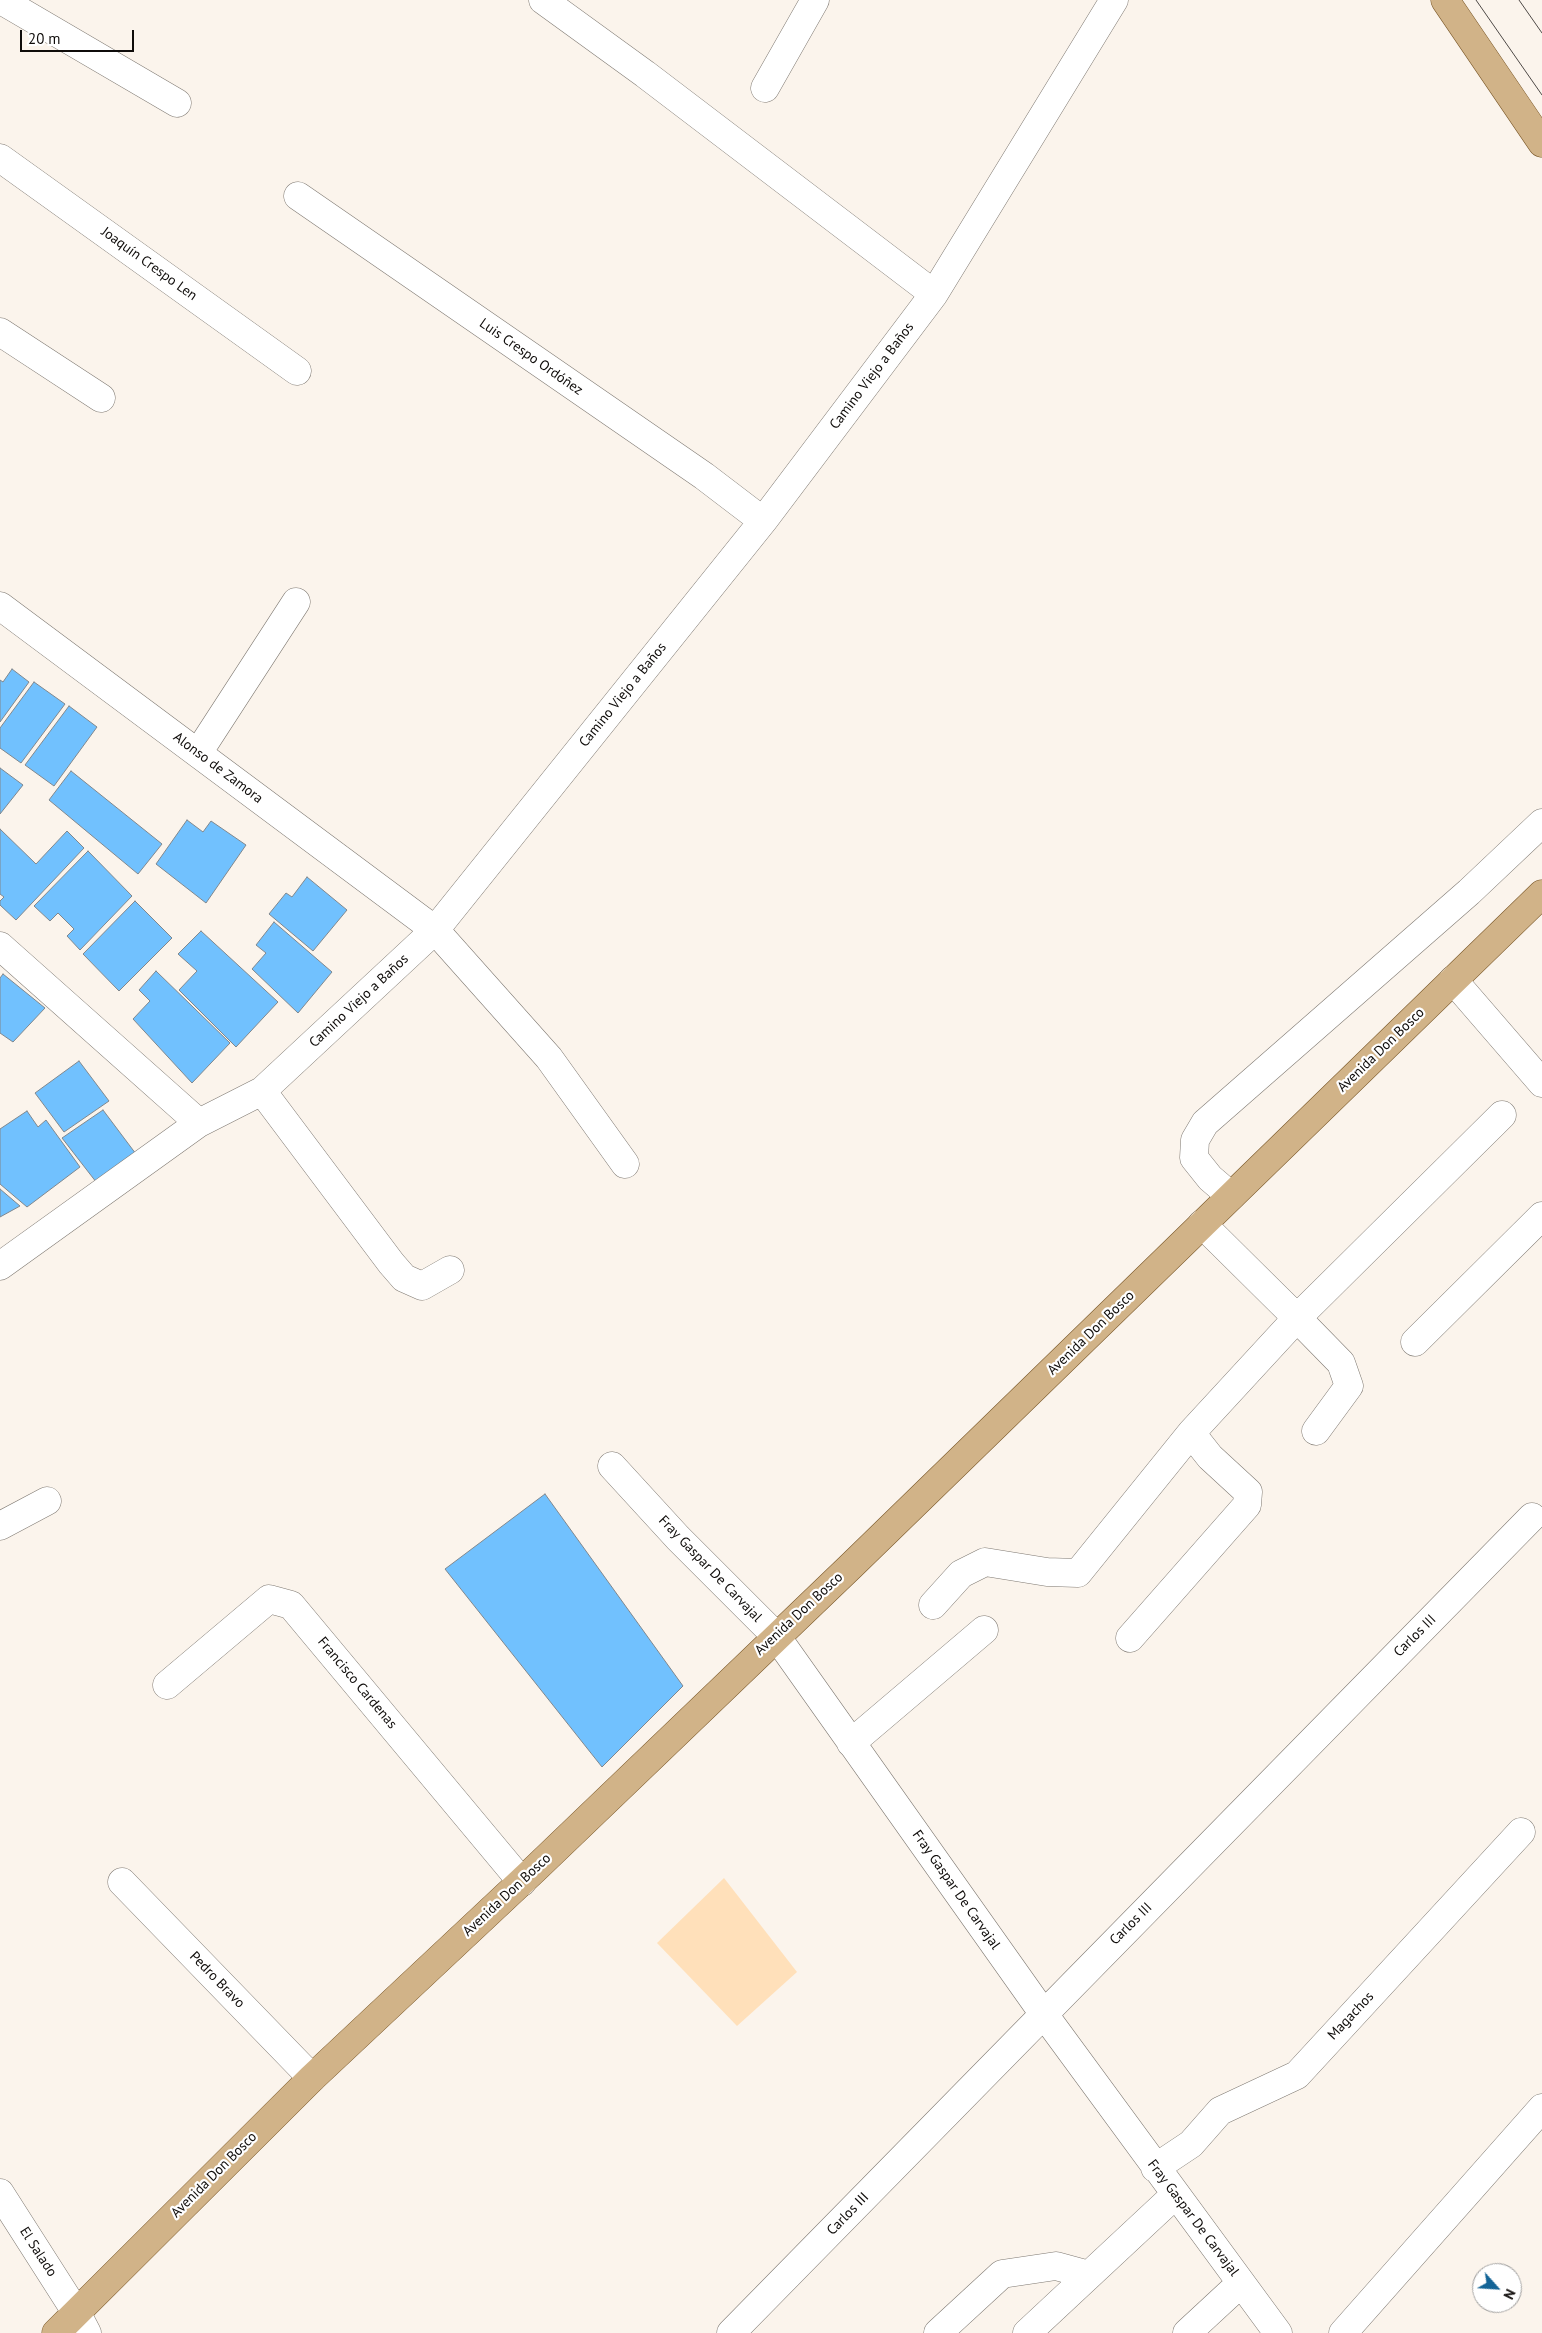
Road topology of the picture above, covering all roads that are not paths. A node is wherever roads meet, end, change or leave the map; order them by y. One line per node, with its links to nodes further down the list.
1 (1, 0): 7 (street)
2 (543, 0): 11 (street)
3 (815, 0): 6 (street)
4 (1114, 0): 11 (street, Camino Viejo a Baños)
5 (1445, 0): 8 (main road)
6 (765, 88)
7 (177, 103)
8 (1542, 142)
9 (0, 158): 13 (street, Joaquín Crespo Len)
10 (298, 196): 15 (street, Luis Crespo Ordóñez)
11 (934, 294): 15 (street, Camino Viejo a Baños)
12 (0, 332): 14 (street)
13 (297, 370)
14 (100, 398)
15 (763, 521): 21 (street, Camino Viejo a Baños)
16 (296, 602): 18 (street)
17 (0, 606): 18 (street, Alonso de Zamora)
18 (198, 753): 21 (street, Alonso de Zamora)
19 (1542, 823): 29 (street)
20 (1542, 894): 23 (main road, Avenida Don Bosco)
21 (435, 930): 25 (street, Camino Viejo a Baños); 28 (street, Alonso de Zamora)
22 (0, 946): 27 (street)
23 (1453, 980): 24 (street); 29 (main road, Avenida Don Bosco)
24 (1542, 1083)
25 (262, 1091): 27 (street, Camino Viejo a Baños); 33 (street)
26 (1502, 1115): 34 (street)
27 (199, 1124): 32 (street, Camino Viejo a Baños)
28 (625, 1164)
29 (1232, 1196): 31 (main road, Avenida Don Bosco)
30 (1542, 1216): 35 (street)
31 (1202, 1224): 34 (street); 44 (main road, Avenida Don Bosco)
32 (0, 1266)
33 (450, 1270)
34 (1297, 1318): 36 (street); 37 (street)
35 (1415, 1342)
36 (1316, 1431)
37 (1191, 1433): 42 (street); 45 (street)
38 (612, 1466): 44 (street, Fray Gaspar De Carvajal)
39 (48, 1501): 41 (street)
40 (1532, 1517): 51 (street, Carlos III)
41 (0, 1526)
42 (934, 1605)
43 (984, 1630): 47 (street)
44 (776, 1636): 47 (street, Fray Gaspar De Carvajal); 50 (main road, Avenida Don Bosco)
45 (1130, 1638)
46 (167, 1684): 50 (street, Francisco Cardenas)
47 (851, 1743): 51 (street, Fray Gaspar De Carvajal)
48 (1521, 1832): 54 (street, Magachos)
49 (122, 1882): 52 (street, Pedro Bravo)
50 (522, 1882): 52 (main road, Avenida Don Bosco)
51 (1043, 2013): 54 (street, Fray Gaspar De Carvajal); 61 (street, Carlos III)
52 (312, 2078): 59 (main road, Avenida Don Bosco)
53 (1542, 2108): 66 (street)
54 (1155, 2168): 56 (street, Fray Gaspar De Carvajal)
55 (0, 2193): 59 (street, El Salado)
56 (1175, 2195): 57 (street); 58 (street, Fray Gaspar De Carvajal)
57 (1089, 2275): 62 (street); 63 (street)
58 (1241, 2283): 64 (street); 65 (street, Fray Gaspar De Carvajal)
59 (82, 2322): 60 (main road, Avenida Don Bosco)
60 (56, 2333)
61 (732, 2333)
62 (938, 2333)
63 (1027, 2333)
64 (1187, 2333)
65 (1278, 2333)
66 (1343, 2333)

